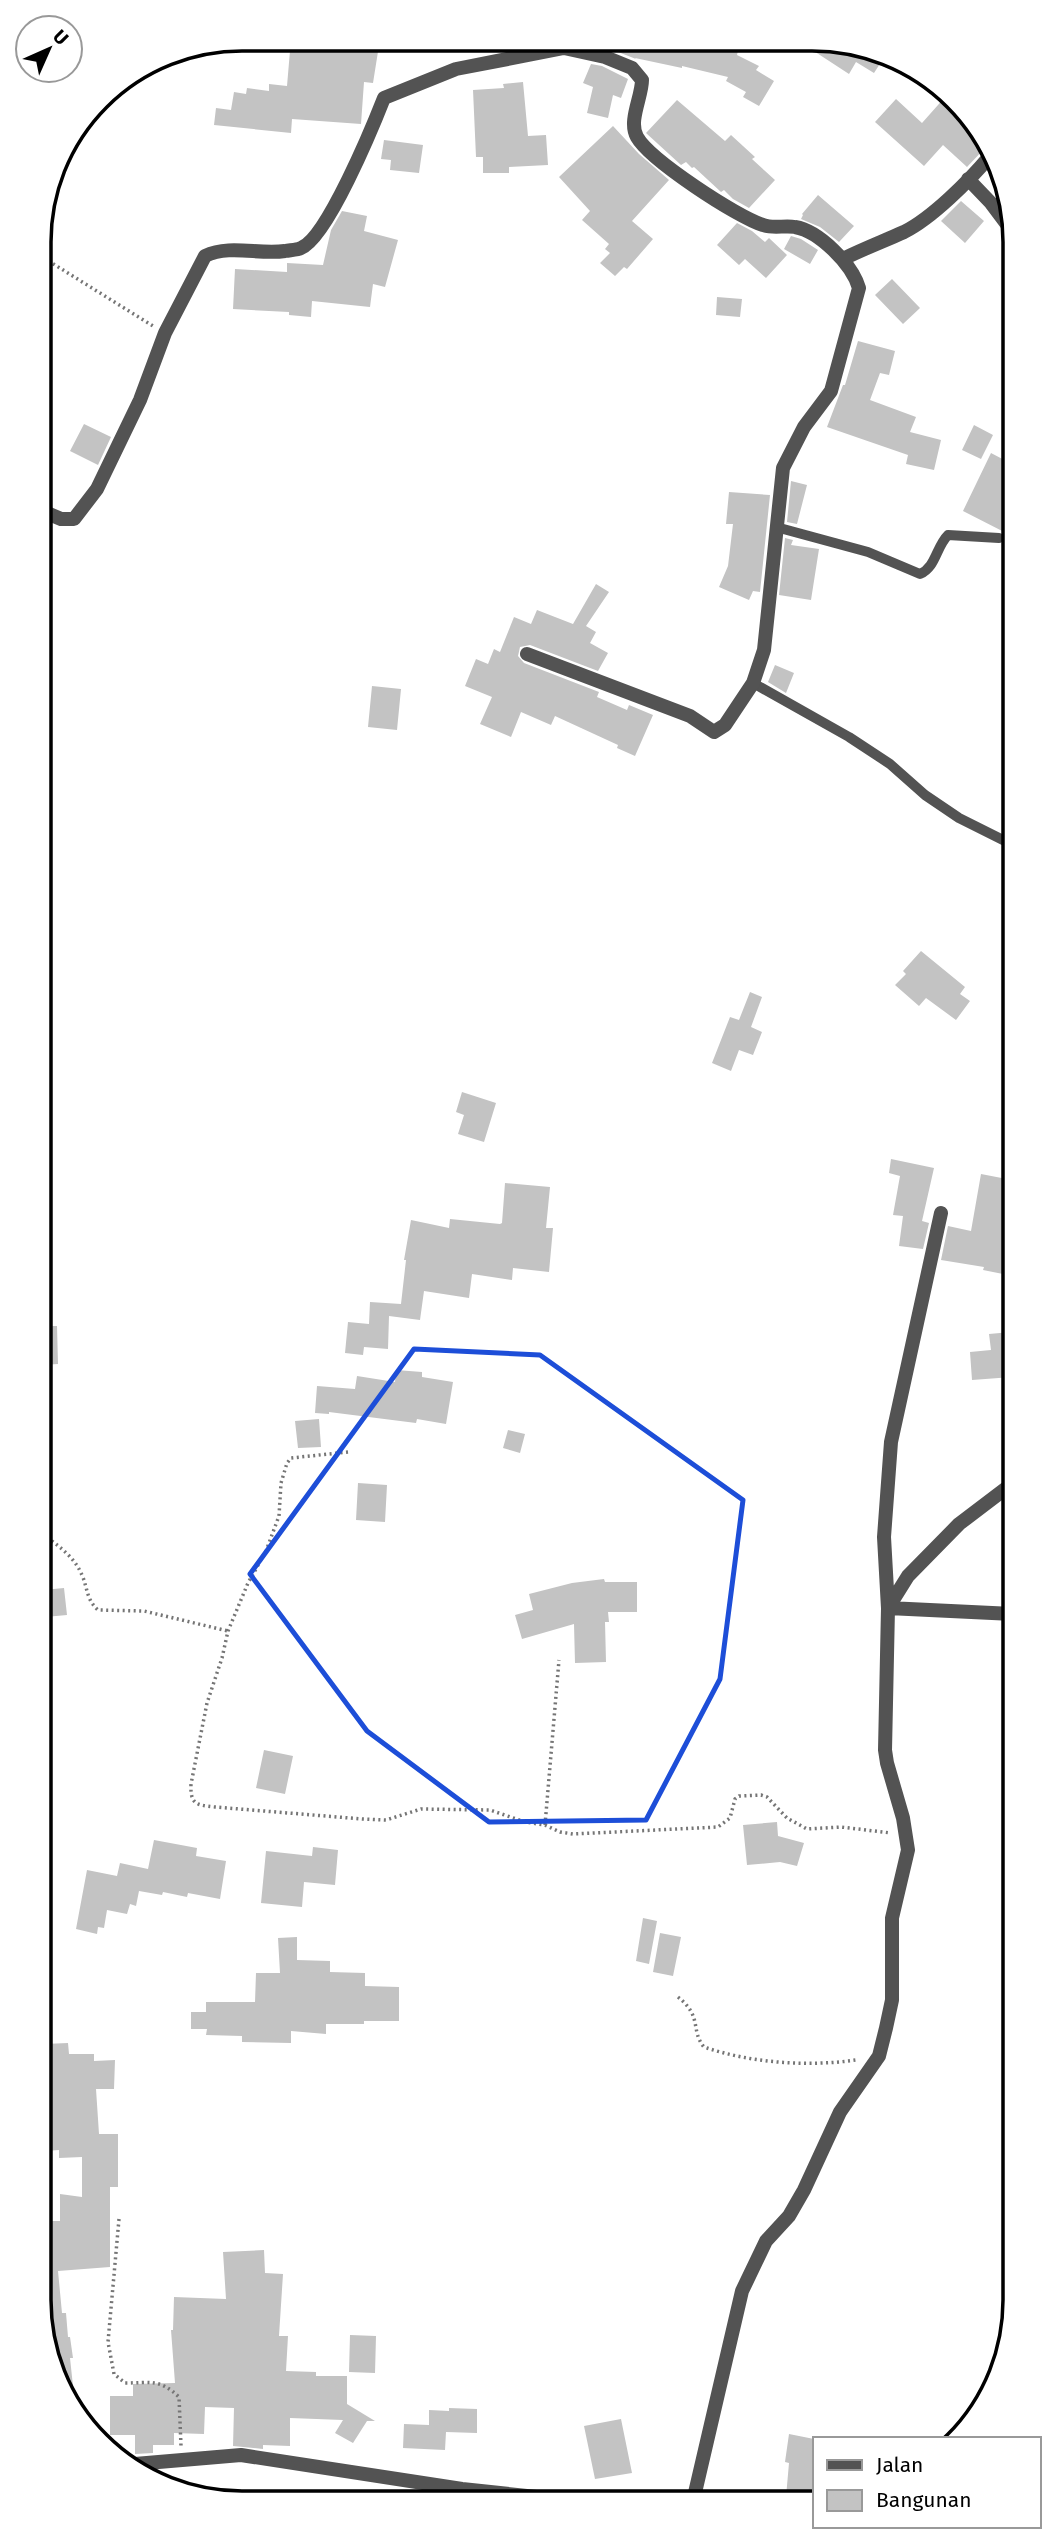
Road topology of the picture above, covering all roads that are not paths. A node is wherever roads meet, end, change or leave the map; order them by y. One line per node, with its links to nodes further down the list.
1 (549, 51): 7 (street)
2 (578, 51): 6 (street)
3 (985, 161): 4 (street)
4 (968, 179): 5 (street); 6 (street)
5 (1002, 217)
6 (843, 259): 8 (street)
7 (51, 515)
8 (776, 527): 9 (lane); 11 (street)
9 (999, 538)
10 (527, 654): 11 (street)
11 (753, 683): 12 (lane)
12 (1003, 840)
13 (941, 1213): 15 (street)
14 (1003, 1491): 15 (street)
15 (888, 1608): 16 (street); 19 (street)
16 (1003, 1614)
17 (142, 2463): 18 (street)
18 (481, 2491)
19 (695, 2491)

